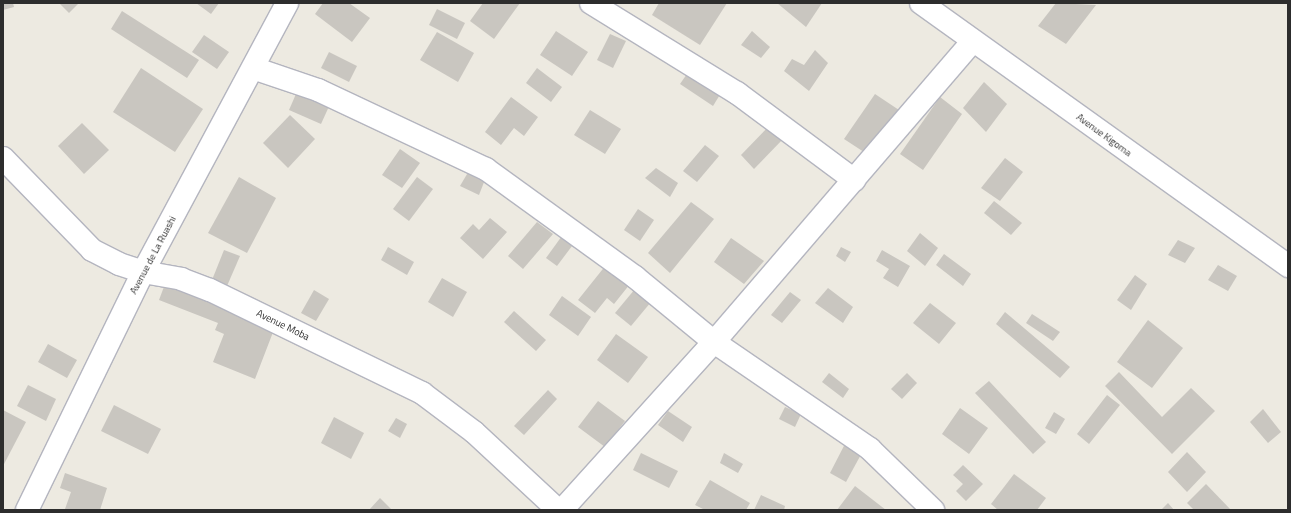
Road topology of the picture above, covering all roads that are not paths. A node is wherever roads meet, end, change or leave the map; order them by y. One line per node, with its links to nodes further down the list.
1 (286, 3): 5 (street, Avenue de La Ruashi)
2 (591, 3): 7 (street)
3 (921, 3): 4 (street, Avenue Kigoma)
4 (973, 41): 7 (street); 8 (street, Avenue Kigoma)
5 (253, 68): 9 (street, Avenue de La Ruashi); 10 (street)
6 (3, 159): 9 (street, Avenue Moba)
7 (854, 180): 10 (street)
8 (1288, 266)
9 (143, 272): 11 (street, Avenue de La Ruashi); 12 (street, Avenue Moba)
10 (714, 342): 13 (street); 14 (street)
11 (26, 510)
12 (558, 510)
13 (562, 510)
14 (933, 510)

